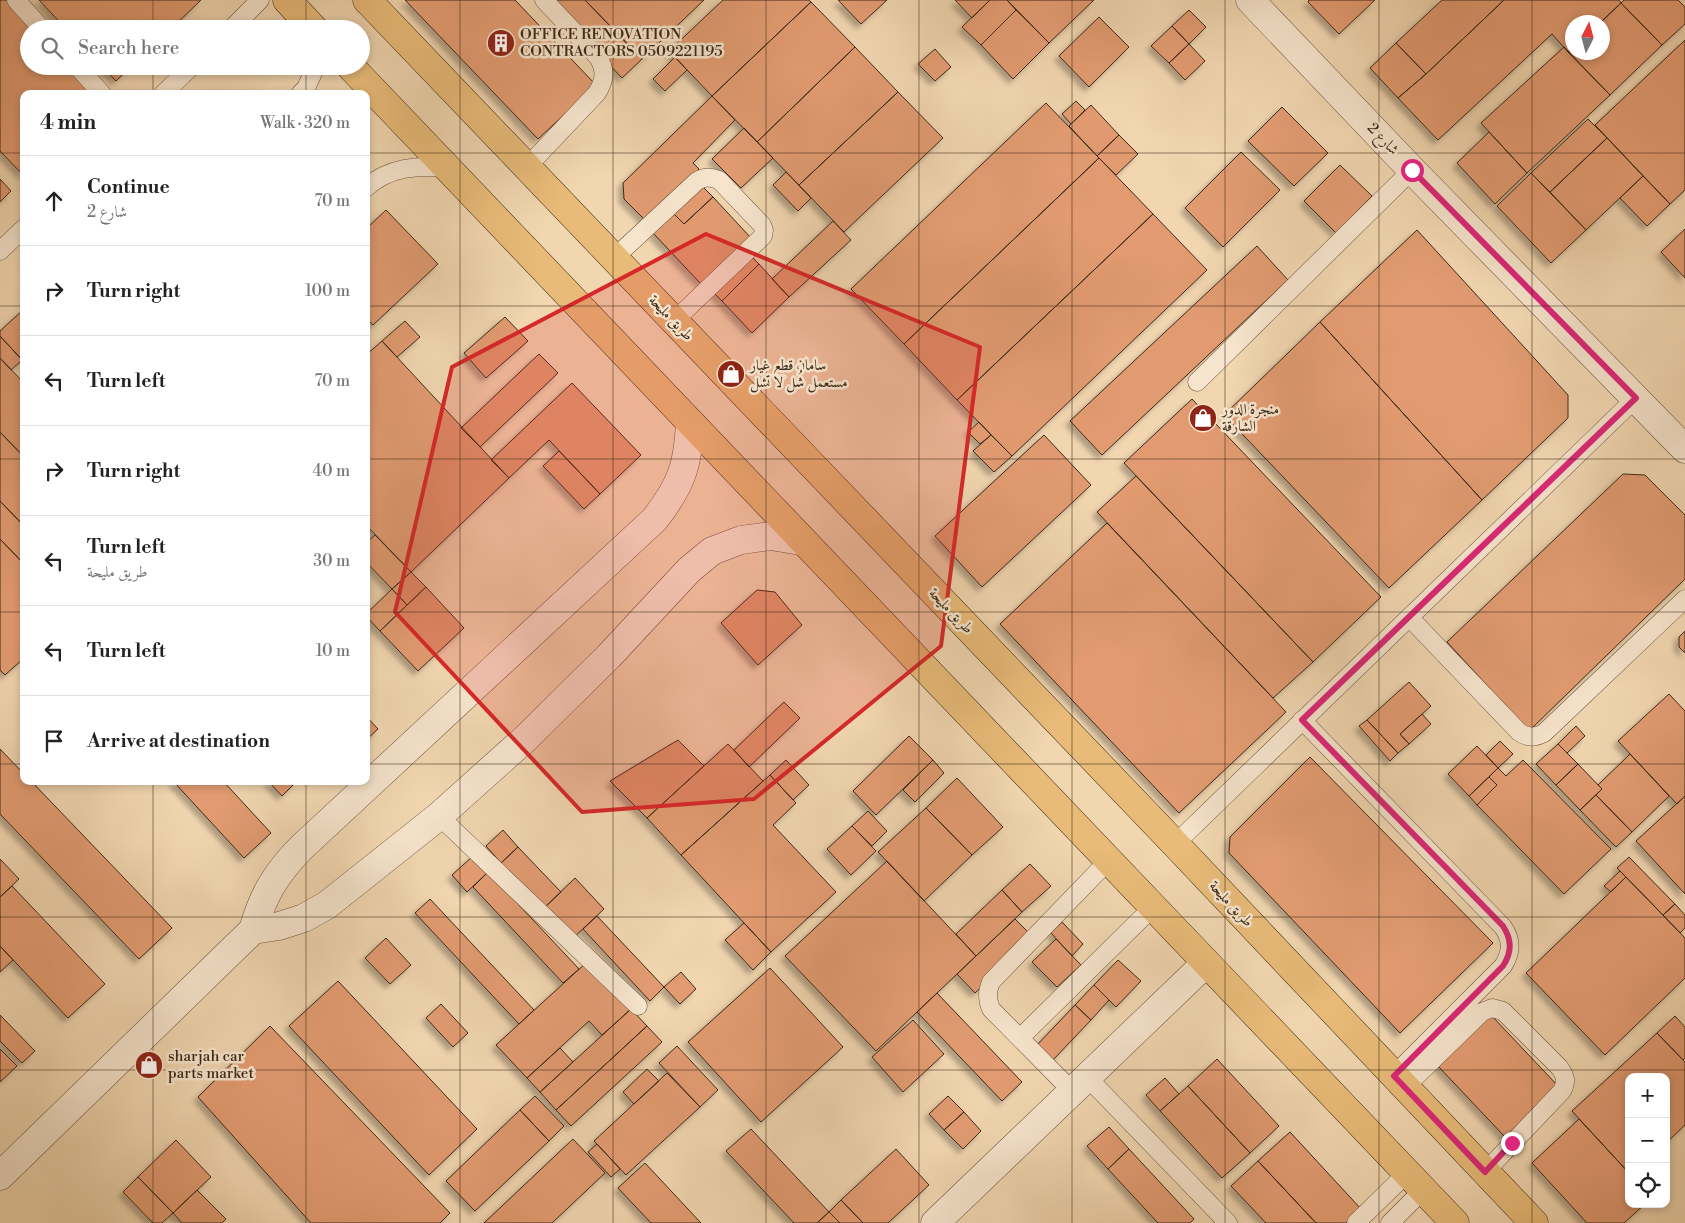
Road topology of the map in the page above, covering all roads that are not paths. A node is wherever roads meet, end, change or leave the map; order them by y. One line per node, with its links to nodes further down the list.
1 (16, 0): 7 (lane)
2 (260, 0): 8 (lane)
3 (287, 0): 9 (main road)
4 (367, 0): 17 (main road, طريق مليحة)
5 (544, 0): 17 (lane)
6 (1250, 0): 19 (street, شارع 2)
7 (34, 20)
8 (240, 20)
9 (306, 20)
10 (85, 75): 14 (lane)
11 (183, 75): 15 (lane)
12 (312, 75): 16 (lane)
13 (359, 75): 18 (main road)
14 (98, 90)
15 (167, 90)
16 (304, 90)
17 (527, 167): 23 (main road, طريق مليحة)
18 (447, 168): 20 (lane); 27 (main road)
19 (1412, 170): 25 (lane); 26 (street, شارع 2)
20 (370, 183)
21 (20, 232): 22 (lane)
22 (0, 251)
23 (614, 258): 24 (main road, طريق مليحة); 24 (lane)
24 (674, 321): 36 (main road, طريق مليحة)
25 (1197, 382)
26 (1636, 398): 28 (street, شارع 2); 31 (lane)
27 (690, 422): 29 (main road); 33 (street)
28 (1685, 449)
29 (801, 541): 35 (street); 37 (main road)
30 (1685, 598): 31 (lane)
31 (1409, 617): 32 (lane)
32 (1302, 720): 36 (lane); 43 (lane)
33 (370, 784)
34 (369, 785): 39 (street)
35 (439, 816): 39 (street); 41 (lane)
36 (1175, 844): 43 (main road, طريق مليحة)
37 (1108, 861): 38 (main road); 42 (lane)
38 (1153, 907): 40 (main road); 42 (lane)
39 (253, 930): 46 (street)
40 (1206, 963): 44 (street); 47 (main road)
41 (638, 1006)
42 (1020, 1038): 44 (lane)
43 (1399, 1082): 45 (main road, طريق مليحة); 45 (lane)
44 (1080, 1084): 48 (street); 49 (lane)
45 (1485, 1172): 53 (main road, طريق مليحة)
46 (0, 1176)
47 (1415, 1182): 50 (lane); 51 (lane); 52 (main road)
48 (935, 1223)
49 (1228, 1223)
50 (1356, 1223)
51 (1390, 1223)
52 (1455, 1223)
53 (1534, 1223)

